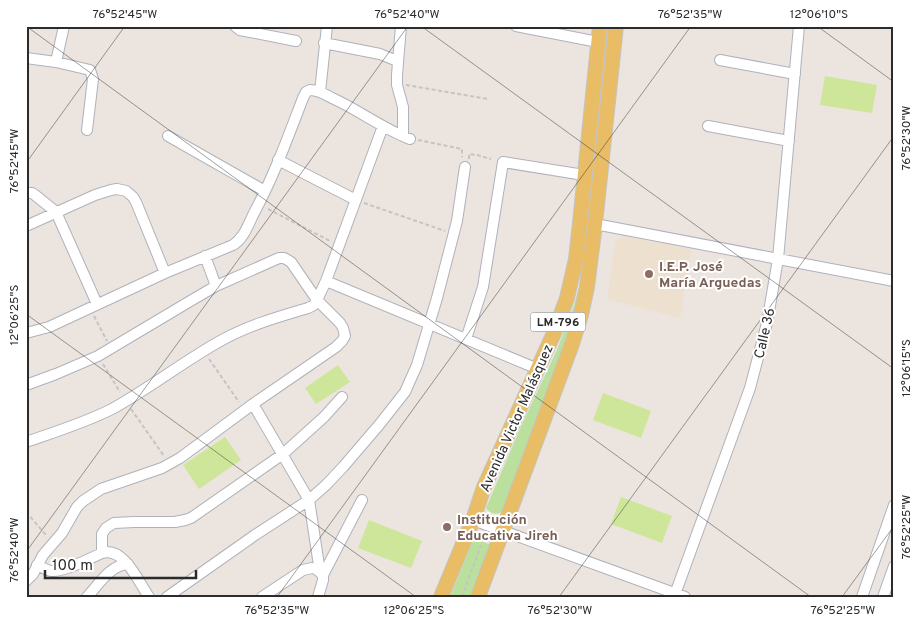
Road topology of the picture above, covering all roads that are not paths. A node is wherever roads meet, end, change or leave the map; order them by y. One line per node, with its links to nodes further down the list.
1 (64, 26): 15 (street)
2 (235, 26): 9 (street)
3 (327, 26): 11 (street)
4 (401, 26): 14 (street)
5 (516, 26): 10 (street)
6 (600, 26): 10 (main road, Avenida Victor Malásquez / LM-796)
7 (616, 26): 30 (main road, Avenida Victor Malásquez / LM-796)
8 (799, 26): 16 (street, Calle 36)
9 (296, 41)
10 (598, 42): 25 (main road, Avenida Victor Malásquez / LM-796)
11 (324, 43): 14 (street); 17 (street)
12 (26, 58): 15 (street)
13 (720, 60): 16 (street)
14 (397, 61): 18 (street)
15 (56, 62): 20 (street)
16 (795, 74): 22 (street, Calle 36)
17 (320, 92): 18 (street); 23 (street)
18 (383, 126): 28 (street)
19 (708, 126): 22 (street)
20 (88, 130)
21 (168, 136): 26 (street)
22 (789, 141): 33 (street, Calle 36)
23 (278, 160): 26 (street); 28 (street)
24 (465, 163): 40 (street)
25 (584, 174): 42 (street); 43 (main road, Avenida Victor Malásquez / LM-796)
26 (265, 191): 32 (street)
27 (26, 193): 29 (street)
28 (360, 202): 35 (street)
29 (56, 212): 31 (street); 34 (street); 39 (street)
30 (595, 224): 33 (street); 53 (main road, Avenida Victor Malásquez / LM-796)
31 (26, 226)
32 (205, 256): 34 (street); 37 (street)
33 (778, 259): 36 (street); 60 (street, Calle 36)
34 (165, 273): 39 (street)
35 (326, 281): 38 (street); 40 (street)
36 (894, 281)
37 (216, 286): 38 (street); 44 (street)
38 (318, 300): 46 (street); 47 (street)
39 (95, 308): 41 (street)
40 (430, 325): 42 (street); 49 (street)
41 (26, 333)
42 (466, 339): 43 (street)
43 (538, 369): 52 (main road, Avenida Victor Malásquez / LM-796)
44 (26, 385)
45 (342, 397): 48 (street)
46 (249, 407): 48 (street); 56 (street)
47 (26, 442)
48 (283, 454): 49 (street); 54 (street)
49 (309, 500): 58 (street); 63 (street)
50 (362, 500): 58 (street)
51 (894, 505): 68 (street)
52 (473, 520): 53 (street); 66 (main road, Avenida Victor Malásquez / LM-796)
53 (503, 530): 60 (street); 67 (main road, Avenida Victor Malásquez / LM-796)
54 (102, 553): 55 (street); 56 (street)
55 (128, 564): 61 (street); 62 (street)
56 (37, 565): 59 (street)
57 (894, 566): 69 (street)
58 (321, 573): 64 (street); 65 (street)
59 (26, 582)
60 (678, 596)
61 (87, 597)
62 (149, 597)
63 (167, 597)
64 (262, 597)
65 (318, 597)
66 (441, 597)
67 (478, 597)
68 (862, 597)
69 (883, 597)

